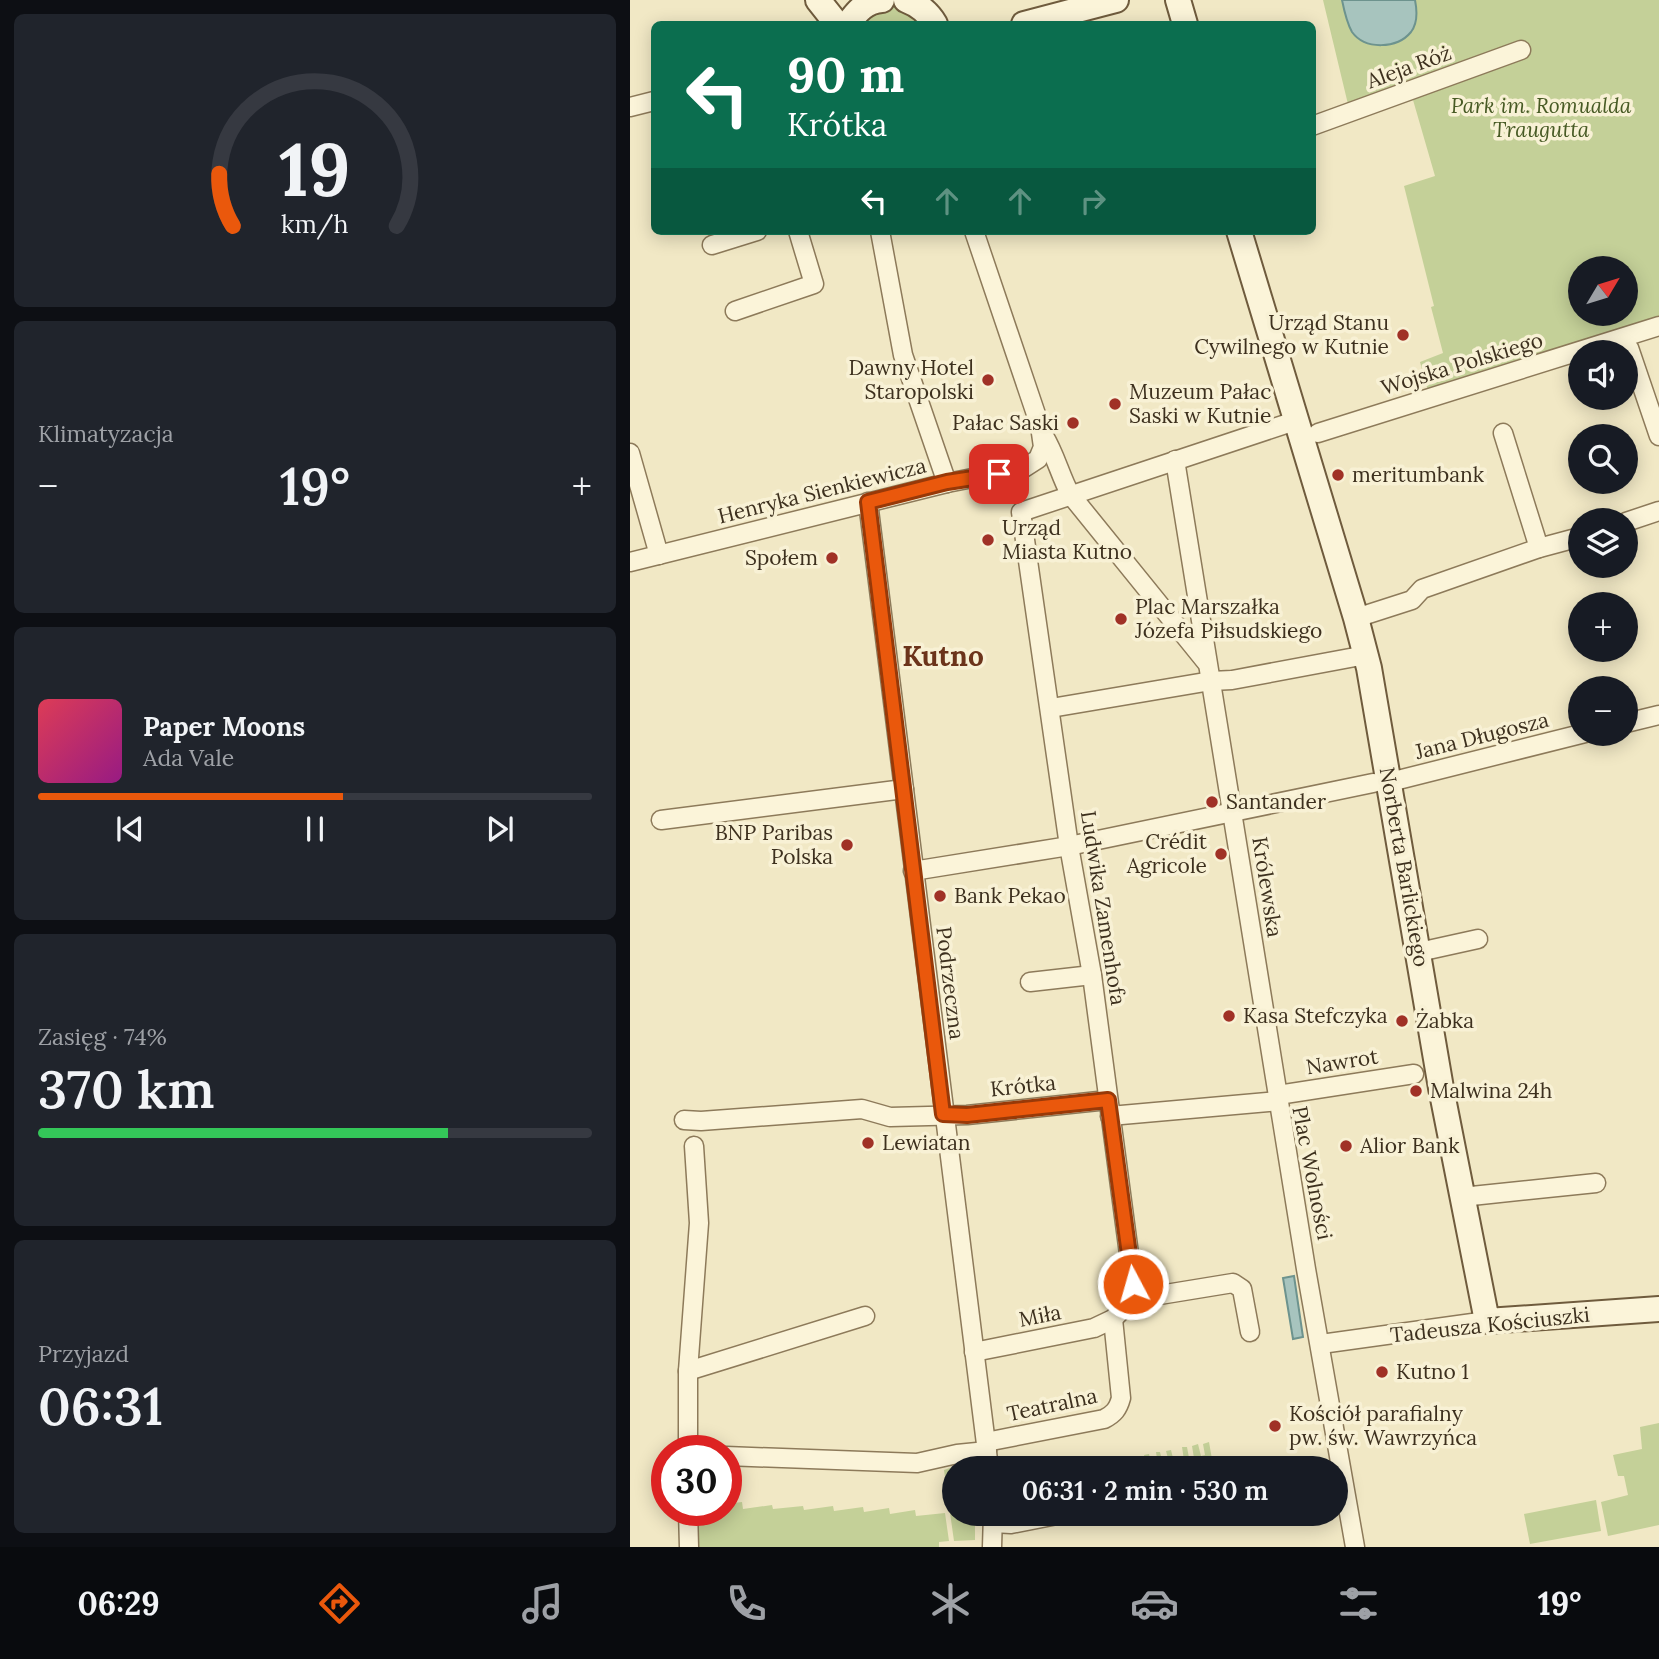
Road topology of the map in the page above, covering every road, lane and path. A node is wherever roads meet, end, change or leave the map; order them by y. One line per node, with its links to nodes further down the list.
1 (818, 0): 5 (street)
2 (1116, 0): 7 (street)
3 (1178, 0): 8 (street)
4 (868, 1): 6 (street)
5 (835, 21)
6 (851, 21)
7 (1036, 21)
8 (1184, 21)
9 (1521, 50): 12 (street, Aleja Róż)
10 (651, 102): 11 (street)
11 (630, 107)
12 (1316, 125)
13 (744, 235): 18 (street)
14 (799, 235): 19 (street)
15 (881, 235): 29 (street)
16 (975, 235): 23 (street)
17 (1240, 235): 22 (street, Norberta Barlickiego)
18 (712, 245)
19 (735, 311)
20 (1659, 326): 24 (street, Wojska Polskiego)
21 (1638, 374): 26 (street)
22 (1295, 421): 28 (street); 38 (street, Norberta Barlickiego)
23 (1042, 433): 29 (street, Henryka Sienkiewicza); 30 (street)
24 (1318, 433)
25 (1503, 433): 35 (street)
26 (1659, 436)
27 (630, 453): 36 (street)
28 (1175, 460): 30 (street); 40 (street)
29 (947, 482): 31 (street, Henryka Sienkiewicza)
30 (1070, 494): 40 (street); 41 (street)
31 (868, 502): 36 (street, Henryka Sienkiewicza); 46 (street, Podrzeczna)
32 (1659, 511): 33 (street)
33 (1638, 518)
34 (1568, 540): 35 (street)
35 (1539, 548): 38 (street)
36 (659, 555): 37 (street, Henryka Sienkiewicza)
37 (630, 562)
38 (1356, 618): 39 (street, Norberta Barlickiego)
39 (1366, 655): 40 (street); 45 (street, Norberta Barlickiego)
40 (1210, 672): 41 (street); 47 (street, Królewska)
41 (1051, 708): 49 (street, Ludwika Zamenhofa)
42 (1659, 715): 43 (street)
43 (1638, 720)
44 (1568, 737): 45 (street, Jana Długosza)
45 (1381, 783): 47 (street, Jana Długosza); 52 (street, Norberta Barlickiego)
46 (904, 789): 48 (street); 50 (street, Podrzeczna)
47 (1232, 813): 49 (street, Jana Długosza); 56 (street, Królewska)
48 (661, 820)
49 (1069, 846): 50 (street, Jana Długosza); 53 (street, Ludwika Zamenhofa)
50 (913, 871): 58 (street, Podrzeczna)
51 (1478, 939): 52 (street)
52 (1419, 951): 62 (street, Norberta Barlickiego)
53 (1092, 975): 54 (street); 57 (street, Ludwika Zamenhofa)
54 (1030, 982)
55 (1413, 1074): 56 (street, Nawrot)
56 (1279, 1098): 57 (street, Plac Wolności); 69 (street, Plac Wolności)
57 (1109, 1108): 58 (street, Krótka); 63 (street)
58 (943, 1114): 59 (street, Krótka); 70 (street, Podrzeczna)
59 (684, 1120)
60 (694, 1146): 71 (street)
61 (1596, 1183): 62 (street)
62 (1462, 1197): 67 (street, Norberta Barlickiego)
63 (1129, 1300): 66 (street); 68 (street)
64 (1656, 1314): 67 (street, Tadeusza Kościuszki)
65 (865, 1315): 71 (street)
66 (1113, 1319): 70 (street, Miła); 73 (street, Teatralna)
67 (1487, 1321): 69 (street, Tadeusza Kościuszki)
68 (1250, 1332)
69 (1321, 1344): 79 (street, Plac Wolności)
70 (974, 1352): 73 (street, Podrzeczna)
71 (688, 1371): 72 (street)
72 (688, 1435)
73 (987, 1454): 74 (street)
74 (742, 1457)
75 (688, 1526): 77 (street)
76 (993, 1526): 78 (street)
77 (689, 1547)
78 (992, 1547)
79 (1355, 1547)

